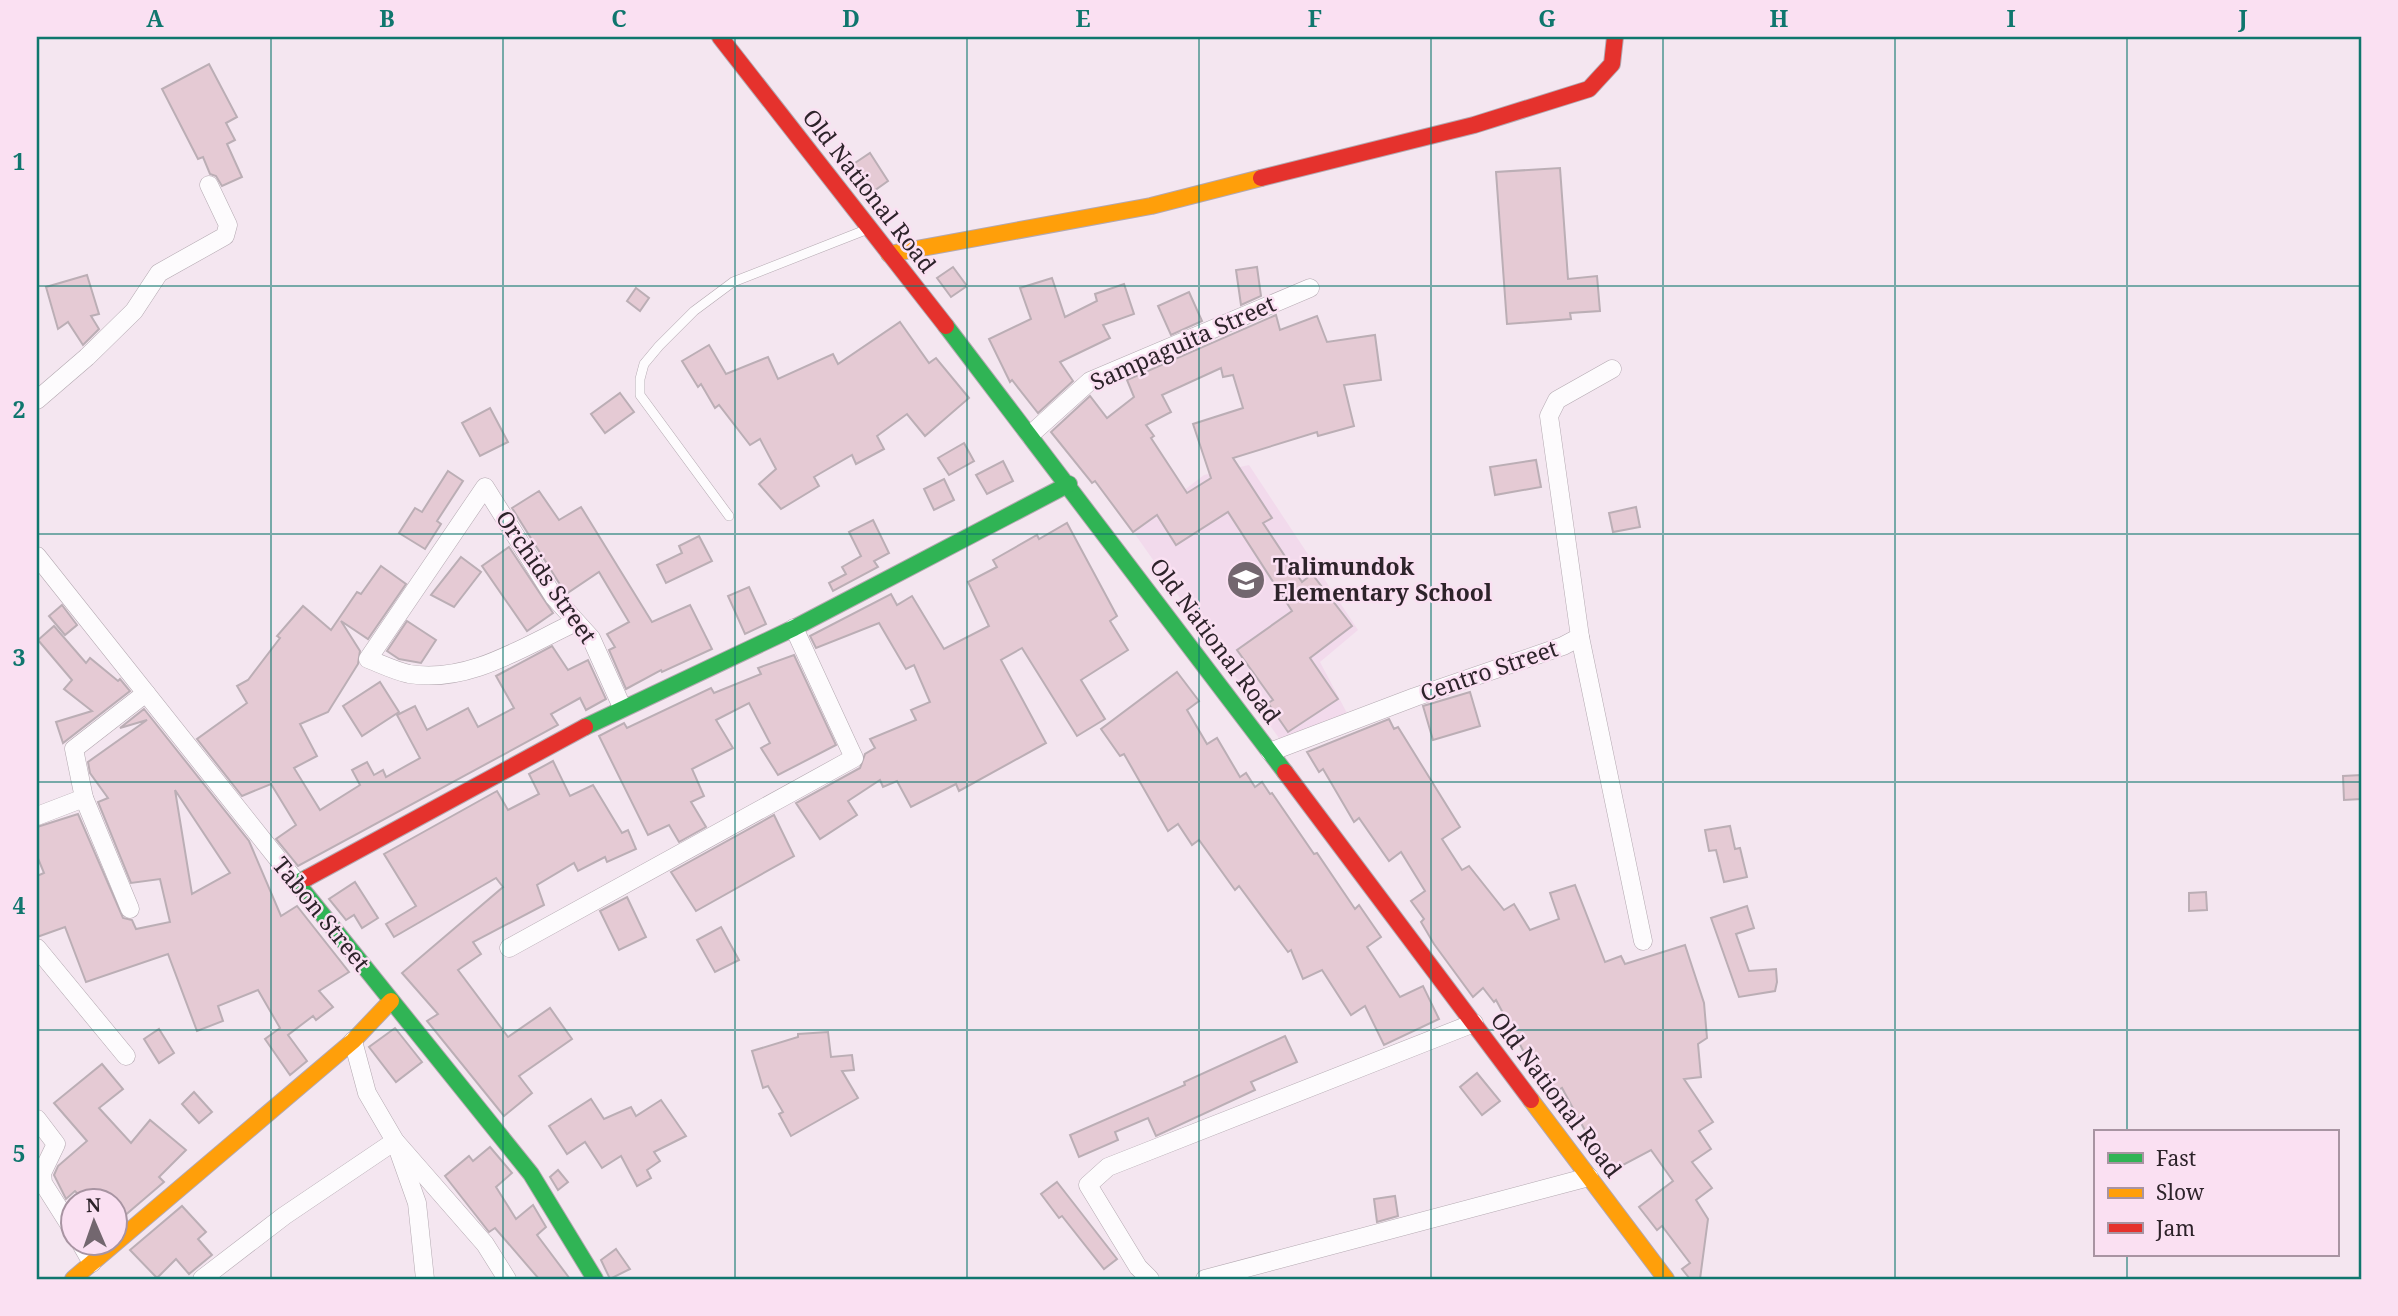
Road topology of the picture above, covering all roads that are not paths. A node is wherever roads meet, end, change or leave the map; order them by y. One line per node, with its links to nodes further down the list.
1 (720, 37): 4 (street, Old National Road)
2 (1615, 37): 5 (street)
3 (209, 185): 8 (street)
4 (870, 229): 5 (street, Old National Road); 11 (lane)
5 (889, 254): 9 (street, Old National Road)
6 (1310, 288): 9 (street, Sampaguita Street)
7 (1612, 369): 15 (street, Centro Street)
8 (37, 400)
9 (1030, 435): 10 (street, Old National Road)
10 (1069, 484): 14 (street); 18 (street, Old National Road)
11 (729, 516)
12 (37, 556): 16 (street, Tabon Street)
13 (576, 622): 13 (street, Orchids Street); 17 (street, Orchids Street)
14 (794, 628): 17 (street); 25 (street)
15 (1580, 637): 18 (street, Centro Street); 23 (street)
16 (146, 693): 19 (street); 21 (street, Tabon Street)
17 (622, 707): 21 (street)
18 (1270, 752): 27 (street, Old National Road)
19 (84, 798): 20 (street); 22 (street)
20 (37, 816)
21 (297, 883): 26 (street, Tabon Street)
22 (130, 909)
23 (1643, 941)
24 (37, 948): 29 (street)
25 (509, 948)
26 (391, 1000): 28 (street); 40 (street, Tabon Street)
27 (1474, 1023): 32 (street, Old National Road); 41 (street)
28 (353, 1041): 31 (street); 35 (street)
29 (126, 1056)
30 (37, 1119): 33 (street)
31 (395, 1141): 37 (street); 38 (street); 39 (street)
32 (1589, 1177): 42 (street); 43 (street, Old National Road)
33 (60, 1209)
34 (88, 1256): 35 (street)
35 (92, 1263): 36 (street)
36 (74, 1279)
37 (202, 1279)
38 (425, 1279)
39 (507, 1279)
40 (595, 1279)
41 (1150, 1279)
42 (1205, 1279)
43 (1666, 1279)

